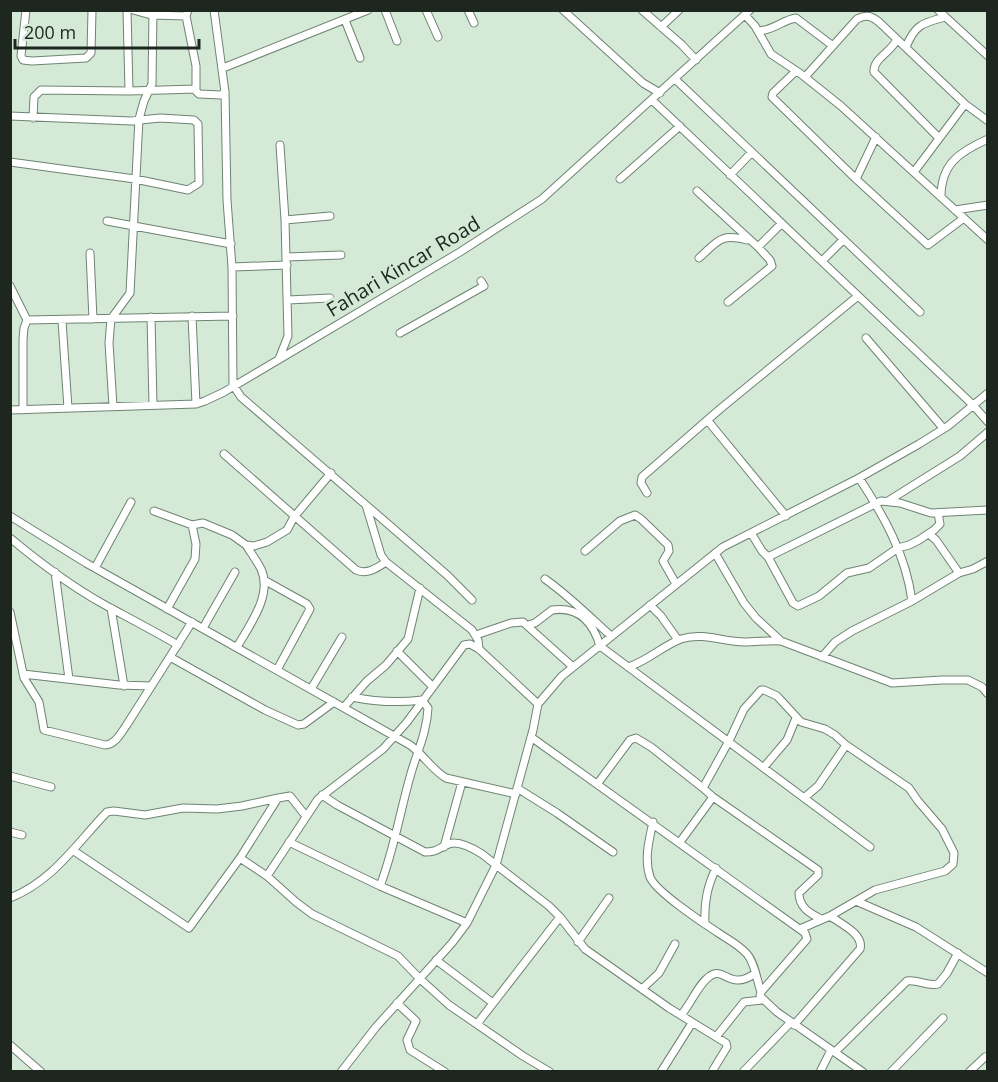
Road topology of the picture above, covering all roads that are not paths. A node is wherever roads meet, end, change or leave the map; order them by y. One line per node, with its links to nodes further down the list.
1 (26, 10): 2 (street)
2 (92, 10)
3 (128, 10): 36 (street)
4 (133, 10): 14 (street)
5 (214, 10): 30 (street)
6 (368, 10): 18 (street)
7 (385, 10): 24 (street)
8 (426, 10): 22 (street)
9 (468, 10): 19 (street)
10 (564, 10): 38 (street)
11 (642, 10): 20 (street)
12 (679, 10): 20 (street)
13 (938, 10): 17 (street)
14 (152, 13): 15 (street); 35 (street)
15 (187, 13): 34 (street)
16 (747, 13): 21 (street); 29 (street, Fahari Kincar Road)
17 (945, 17): 26 (street); 27 (street)
18 (345, 20): 28 (street); 30 (street)
19 (474, 23)
20 (661, 27): 29 (street)
21 (759, 31): 25 (street); 31 (street)
22 (438, 37)
23 (897, 39): 25 (street); 26 (street); 47 (street)
24 (397, 41)
25 (833, 46): 32 (street)
26 (906, 47): 40 (street)
27 (987, 56)
28 (360, 57)
29 (696, 60): 33 (street, Fahari Kincar Road)
30 (223, 68): 37 (street)
31 (796, 70): 32 (street); 56 (street)
32 (806, 77): 46 (street)
33 (675, 79): 38 (street, Fahari Kincar Road); 50 (street)
34 (196, 89): 35 (street); 37 (street)
35 (150, 90): 36 (street); 43 (street)
36 (129, 91): 42 (street)
37 (225, 92): 70 (street)
38 (660, 93): 39 (street, Fahari Kincar Road)
39 (652, 100): 45 (street); 95 (street, Fahari Kincar Road)
40 (965, 104): 44 (street); 47 (street)
41 (10, 116): 42 (street)
42 (33, 118): 43 (street)
43 (139, 119): 54 (street); 54 (street)
44 (987, 122)
45 (680, 126): 53 (street); 55 (street)
46 (876, 137): 52 (street); 56 (street)
47 (939, 138): 52 (street)
48 (987, 139): 58 (street)
49 (280, 145): 63 (street)
50 (752, 152): 53 (street); 68 (street)
51 (10, 162): 54 (street)
52 (914, 172): 58 (street)
53 (730, 175): 65 (street)
54 (135, 179): 66 (street)
55 (620, 179)
56 (856, 179): 62 (street)
57 (697, 191): 67 (street)
58 (941, 197): 60 (street)
59 (987, 205): 60 (street)
60 (955, 210): 62 (street)
61 (330, 216): 63 (street)
62 (963, 218): 69 (street)
63 (285, 220): 74 (street)
64 (107, 221): 66 (street)
65 (781, 224): 71 (street); 76 (street)
66 (133, 227): 70 (street); 90 (street)
67 (749, 240): 71 (street); 75 (street)
68 (843, 240): 76 (street); 85 (street)
69 (987, 240)
70 (231, 244): 78 (street)
71 (758, 247): 84 (street)
72 (90, 253): 89 (street)
73 (341, 255): 74 (street)
74 (287, 257): 77 (street)
75 (699, 258)
76 (822, 261): 81 (street)
77 (287, 265): 78 (street); 83 (street)
78 (232, 267): 87 (street)
79 (481, 281): 93 (street)
80 (10, 286): 91 (street)
81 (858, 296): 100 (street); 105 (street)
82 (330, 298): 83 (street)
83 (288, 300): 95 (street)
84 (728, 302)
85 (920, 312)
86 (192, 316): 87 (street); 88 (street); 98 (street)
87 (233, 316): 96 (street)
88 (151, 317): 90 (street); 99 (street)
89 (93, 319): 90 (street); 92 (street)
90 (111, 319): 101 (street)
91 (27, 320): 92 (street); 104 (street)
92 (62, 321): 102 (street)
93 (400, 333)
94 (866, 338): 107 (street)
95 (279, 359): 96 (street, Fahari Kincar Road)
96 (233, 385): 98 (street, Fahari Kincar Road); 110 (street)
97 (987, 393): 100 (street)
98 (195, 404): 99 (street, Fahari Kincar Road)
99 (153, 405): 101 (street, Fahari Kincar Road)
100 (973, 405): 106 (street); 107 (street)
101 (113, 406): 102 (street, Fahari Kincar Road)
102 (68, 408): 104 (street, Fahari Kincar Road)
103 (10, 410): 104 (street, Fahari Kincar Road)
104 (23, 410)
105 (708, 421): 112 (street); 121 (street)
106 (987, 422)
107 (944, 428): 111 (street)
108 (987, 432): 113 (street)
109 (224, 454): 122 (street)
110 (331, 473): 116 (street); 122 (street)
111 (859, 478): 115 (street); 121 (street)
112 (647, 493)
113 (888, 501): 115 (street); 119 (street)
114 (132, 502): 134 (street)
115 (875, 502): 128 (street); 131 (street)
116 (366, 505): 133 (street); 142 (street)
117 (987, 510): 119 (street)
118 (154, 511): 123 (street)
119 (938, 513): 125 (street)
120 (10, 516): 134 (street)
121 (786, 516): 124 (street)
122 (294, 517): 127 (street); 133 (street)
123 (192, 525): 127 (street); 146 (street)
124 (751, 533): 130 (street); 131 (street)
125 (929, 534): 128 (street); 137 (street)
126 (10, 538): 135 (street)
127 (246, 545): 139 (street)
128 (898, 548): 131 (street); 143 (street)
129 (585, 550): 140 (street)
130 (715, 553): 140 (street); 155 (street)
131 (768, 557)
132 (987, 561): 137 (street)
133 (386, 562): 141 (street)
134 (95, 568): 146 (street)
135 (55, 572): 145 (street); 167 (street)
136 (235, 572): 150 (street)
137 (959, 573): 143 (street)
138 (545, 579): 152 (street)
139 (264, 580): 158 (street); 165 (street)
140 (676, 584): 144 (street)
141 (420, 588): 151 (street); 160 (street)
142 (472, 600)
143 (912, 601): 162 (street)
144 (650, 605): 152 (street); 154 (street)
145 (111, 608): 156 (street); 168 (street)
146 (167, 609): 148 (street)
147 (10, 612): 166 (street)
148 (192, 622): 150 (street); 156 (street)
149 (528, 625): 151 (street); 157 (street); 163 (street)
150 (203, 628): 158 (street)
151 (476, 635): 159 (street)
152 (611, 636): 157 (street)
153 (342, 637): 171 (street)
154 (678, 640): 155 (street); 164 (street)
155 (781, 641): 162 (street)
156 (178, 645): 161 (street)
157 (600, 646): 163 (street); 164 (street)
158 (237, 647): 165 (street)
159 (479, 649): 170 (street); 176 (street)
160 (398, 651): 170 (street); 173 (street)
161 (170, 657): 169 (street); 175 (street)
162 (822, 657): 172 (street)
163 (573, 666): 176 (street)
164 (628, 667): 181 (street)
165 (277, 670): 171 (street)
166 (23, 674): 167 (street); 169 (street)
167 (69, 680): 168 (street)
168 (124, 686): 169 (street)
169 (151, 686)
170 (432, 686): 174 (street)
171 (311, 689): 175 (street)
172 (987, 694)
173 (352, 697): 174 (street); 177 (street)
174 (422, 700): 179 (street); 183 (street)
175 (333, 702): 177 (street)
176 (538, 704): 180 (street)
177 (344, 707): 179 (street)
178 (796, 718): 181 (street); 182 (street); 184 (street)
179 (393, 735): 183 (street); 191 (street)
180 (531, 737): 187 (street); 190 (street)
181 (729, 741): 184 (street); 189 (street)
182 (846, 745): 193 (street); 213 (street)
183 (420, 752): 186 (street); 199 (street)
184 (764, 767): 193 (street)
185 (10, 776): 188 (street)
186 (462, 782): 190 (street); 202 (street)
187 (598, 783): 189 (street); 196 (street)
188 (51, 787)
189 (703, 788): 192 (street)
190 (516, 791): 205 (street); 207 (street)
191 (322, 795): 195 (street); 199 (street)
192 (713, 797): 201 (street); 216 (street)
193 (805, 797): 203 (street)
194 (278, 798): 195 (street); 204 (street); 206 (street)
195 (305, 815): 200 (street)
196 (652, 822): 201 (street); 218 (street)
197 (10, 832): 198 (street)
198 (22, 835)
199 (397, 837): 202 (street); 210 (street)
200 (289, 842): 209 (street); 210 (street)
201 (680, 842): 208 (street)
202 (444, 847): 207 (street)
203 (870, 847)
204 (74, 851): 206 (street); 211 (street)
205 (612, 852)
206 (240, 858): 209 (street)
207 (496, 865): 215 (street); 217 (street)
208 (716, 868): 218 (street); 219 (street)
209 (267, 876): 226 (street)
210 (380, 886): 217 (street)
211 (10, 898)
212 (609, 898): 220 (street)
213 (856, 901): 214 (street); 222 (street)
214 (830, 916): 216 (street); 234 (street)
215 (560, 917): 220 (street); 230 (street)
216 (821, 919): 219 (street)
217 (467, 923): 223 (street)
218 (705, 924): 225 (street)
219 (800, 929): 228 (street)
220 (578, 942): 227 (street)
221 (675, 944): 227 (street)
222 (957, 953): 224 (street); 238 (street)
223 (436, 960): 226 (street); 230 (street)
224 (987, 973)
225 (754, 974): 228 (street); 231 (street)
226 (419, 978): 229 (street); 235 (street)
227 (642, 989): 231 (street)
228 (762, 996): 234 (street); 236 (street)
229 (397, 1003): 242 (street); 243 (street)
230 (493, 1003): 235 (street)
231 (681, 1015): 233 (street)
232 (944, 1018): 249 (street)
233 (692, 1023): 236 (street); 245 (street)
234 (793, 1023): 238 (street); 246 (street)
235 (477, 1024): 244 (street)
236 (716, 1037): 240 (street)
237 (10, 1045): 241 (street)
238 (833, 1051): 247 (street); 248 (street)
239 (985, 1057): 250 (street)
240 (713, 1070)
241 (41, 1071)
242 (341, 1071)
243 (445, 1071)
244 (550, 1071)
245 (661, 1071)
246 (743, 1071)
247 (820, 1071)
248 (863, 1071)
249 (891, 1071)
250 (969, 1071)

